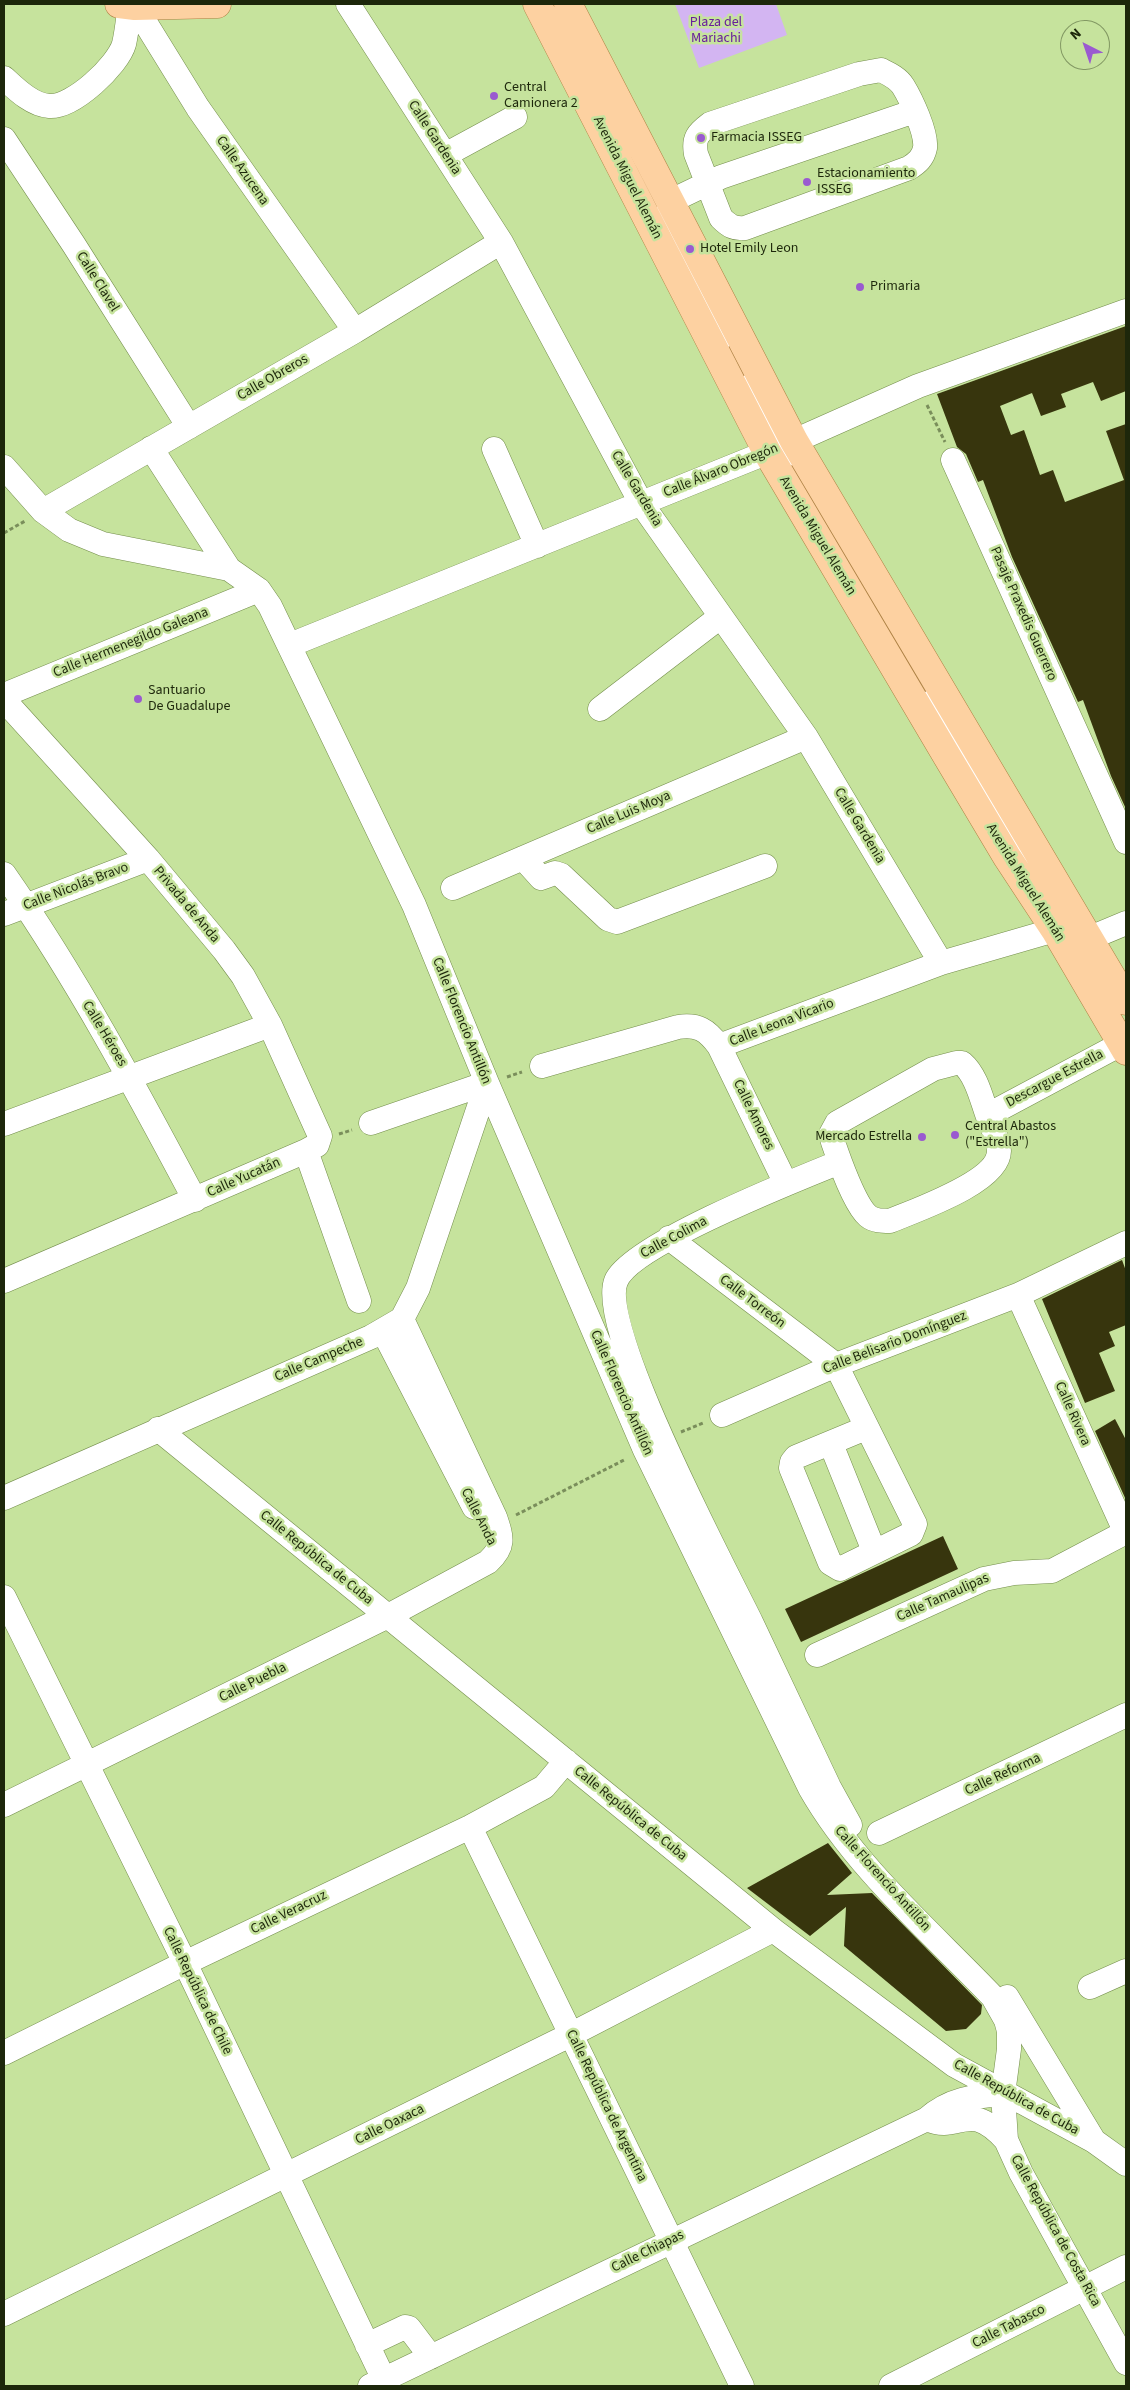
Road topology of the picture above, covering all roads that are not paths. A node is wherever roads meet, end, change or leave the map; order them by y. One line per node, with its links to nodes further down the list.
1 (217, 4): 6 (main road)
2 (348, 4): 11 (street, Calle Gardenia)
3 (537, 4): 18 (main road, Avenida Miguel Alemán)
4 (554, 4): 18 (street)
5 (568, 4): 13 (main road, Avenida Miguel Alemán)
6 (128, 5): 7 (street); 16 (street, Calle Azucena)
7 (4, 78)
8 (915, 111): 12 (street); 12 (street); 12 (street)
9 (515, 117): 11 (street)
10 (4, 139): 17 (street, Calle Clavel)
11 (445, 155): 14 (street, Calle Gardenia)
12 (711, 180): 13 (street)
13 (668, 196): 18 (main road, Avenida Miguel Alemán)
14 (501, 242): 16 (street, Calle Obreros); 23 (street, Calle Gardenia)
15 (1126, 311): 18 (street, Calle Álvaro Obregón)
16 (356, 331): 17 (street, Calle Obreros)
17 (189, 427): 19 (street, Calle Obreros)
18 (782, 446): 23 (street, Calle Álvaro Obregón); 43 (main road, Avenida Miguel Alemán)
19 (151, 448): 24 (street, Calle Obreros); 26 (street)
20 (494, 449): 25 (street)
21 (953, 460): 34 (street, Pasaje Praxedis Guerrero)
22 (4, 467): 24 (street)
23 (641, 504): 25 (street, Calle Álvaro Obregón); 28 (street, Calle Gardenia)
24 (43, 511): 26 (street)
25 (537, 546): 29 (street, Calle Álvaro Obregón)
26 (229, 569): 27 (street)
27 (259, 590): 29 (street, Calle Florencio Antillón); 30 (street, Calle Hermenegildo Galeana)
28 (720, 617): 32 (street); 33 (street, Calle Gardenia)
29 (290, 645): 51 (street, Calle Florencio Antillón)
30 (4, 695)
31 (4, 700): 36 (street, Privada de Anda)
32 (600, 709)
33 (806, 737): 35 (street, Calle Luis Moya); 44 (street, Calle Gardenia)
34 (1126, 842)
35 (523, 858): 37 (street); 39 (street, Calle Luis Moya)
36 (148, 859): 40 (street, Calle Nicolás Bravo); 46 (street, Privada de Anda)
37 (765, 866)
38 (4, 874): 40 (street, Calle Héroes)
39 (453, 888)
40 (26, 906): 41 (street, Calle Nicolás Bravo); 50 (street, Calle Héroes)
41 (4, 914)
42 (1126, 923): 43 (street, Calle Leona Vicario)
43 (1073, 929): 44 (street, Calle Leona Vicario); 45 (main road, Avenida Miguel Alemán); 47 (main road, Avenida Miguel Alemán)
44 (941, 963): 48 (street, Calle Leona Vicario)
45 (1126, 1001)
46 (270, 1024): 50 (street); 55 (street, Privada de Anda)
47 (1125, 1041): 52 (street, Descargue Estrella)
48 (719, 1046): 49 (street, Calle Leona Vicario); 57 (street, Calle Amores)
49 (542, 1066)
50 (129, 1077): 54 (street); 58 (street, Calle Héroes)
51 (487, 1083): 53 (street); 64 (street); 70 (street, Calle Florencio Antillón)
52 (988, 1116): 56 (street); 56 (street)
53 (371, 1123)
54 (4, 1124)
55 (313, 1146): 58 (street, Calle Yucatán); 63 (street)
56 (840, 1162): 57 (street, Calle Colima)
57 (786, 1184): 59 (street, Calle Colima)
58 (195, 1200): 61 (street, Calle Yucatán)
59 (669, 1238): 65 (street, Calle Torreón); 70 (street, Calle Colima)
60 (1126, 1243): 62 (street, Calle Belisario Domínguez)
61 (5, 1278)
62 (1018, 1295): 65 (street, Calle Belisario Domínguez); 72 (street, Calle Rivera)
63 (359, 1300)
64 (393, 1325): 68 (street, Calle Campeche); 74 (street, Calle Anda); 74 (street, Calle Anda)
65 (836, 1365): 66 (street, Calle Belisario Domínguez); 67 (street)
66 (722, 1415)
67 (866, 1428): 69 (street); 73 (street)
68 (158, 1429): 71 (street, Calle Campeche); 76 (street, Calle República de Cuba)
69 (831, 1444): 73 (street); 73 (street)
70 (654, 1445): 90 (street, Calle Florencio Antillón); 93 (street, Calle Florencio Antillón)
71 (4, 1498)
72 (1126, 1532): 77 (street, Calle Tamaulipas)
73 (874, 1551)
74 (497, 1554): 76 (street, Calle Puebla)
75 (4, 1597): 80 (street, Calle República de Chile)
76 (388, 1616): 79 (street, Calle República de Cuba); 80 (street, Calle Puebla)
77 (817, 1655)
78 (1126, 1715): 83 (street, Calle Reforma)
79 (566, 1762): 82 (street, Calle Veracruz); 84 (street, Calle República de Cuba)
80 (87, 1765): 81 (street, Calle Puebla); 85 (street, Calle República de Chile)
81 (4, 1805)
82 (470, 1827): 85 (street, Calle Veracruz); 88 (street, Calle República de Argentina)
83 (879, 1833)
84 (773, 1930): 88 (street, Calle Oaxaca); 90 (street, Calle República de Cuba)
85 (185, 1963): 89 (street, Calle Veracruz); 95 (street, Calle República de Chile)
86 (1126, 1971): 87 (street)
87 (1090, 1987)
88 (572, 2034): 95 (street, Calle Oaxaca); 96 (street, Calle República de Argentina)
89 (4, 2053)
90 (1003, 2094): 91 (street, Calle Chiapas); 92 (street, Calle República de Costa Rica); 93 (street, Calle República de Cuba)
91 (927, 2119): 92 (street, Calle Chiapas); 96 (street, Calle Chiapas)
92 (1006, 2140): 98 (street, Calle República de Costa Rica)
93 (1094, 2141): 94 (street, Calle República de Cuba)
94 (1126, 2164)
95 (286, 2176): 99 (street, Calle Oaxaca); 100 (street, Calle República de Chile)
96 (671, 2241): 101 (street, Calle Chiapas); 104 (street, Calle República de Argentina)
97 (1126, 2267): 98 (street, Calle Tabasco)
98 (1086, 2289): 102 (street, Calle República de Costa Rica); 105 (street, Calle Tabasco)
99 (4, 2314)
100 (367, 2345): 101 (street); 103 (street, Calle República de Chile)
101 (431, 2357): 103 (street, Calle Chiapas)
102 (1126, 2363)
103 (380, 2384)
104 (742, 2386)
105 (891, 2386)

